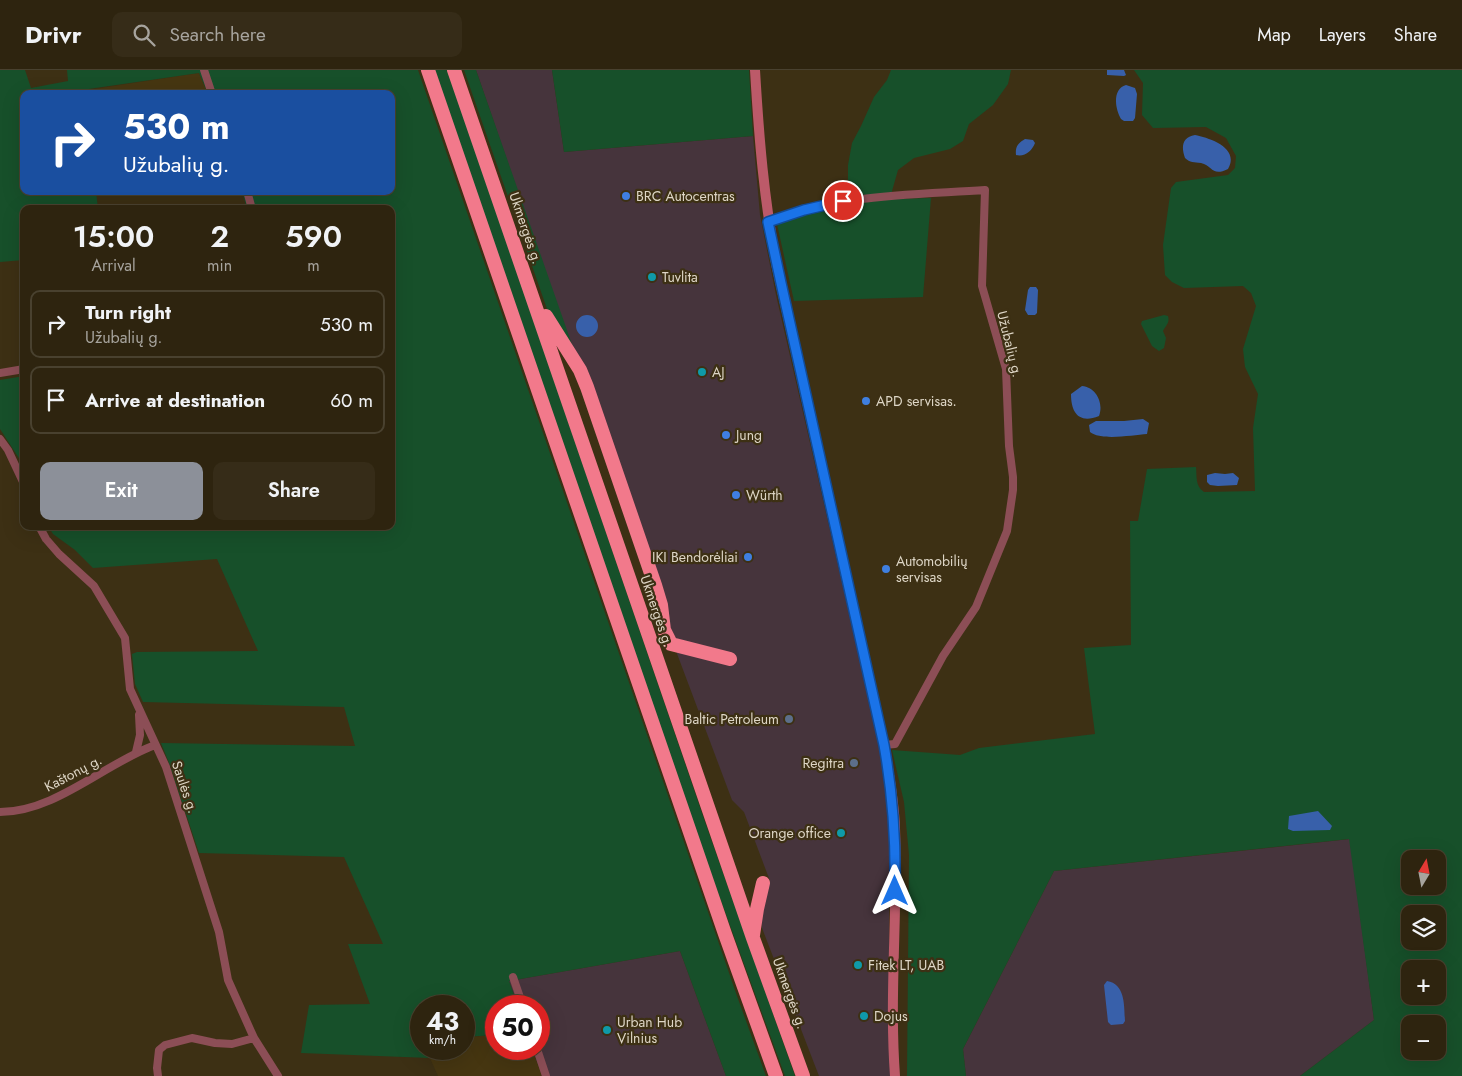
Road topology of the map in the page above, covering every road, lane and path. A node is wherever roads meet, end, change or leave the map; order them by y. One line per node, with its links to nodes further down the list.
1 (204, 70): 5 (street)
2 (428, 70): 28 (highway)
3 (454, 70): 7 (highway, Ukmergės g.)
4 (755, 70): 6 (main road)
5 (211, 90)
6 (768, 222): 16 (main road); 16 (street, Užubalių g.)
7 (522, 266): 13 (highway); 20 (highway, Ukmergės g.)
8 (20, 370): 9 (street)
9 (0, 372)
10 (0, 439): 11 (street)
11 (20, 476)
12 (41, 530): 14 (street, Saulės g.)
13 (730, 660)
14 (137, 708): 15 (street, Saulės g.); 17 (street)
15 (155, 745): 17 (street, Kaštonų g.); 23 (street, Saulės g.)
16 (884, 745): 30 (main road)
17 (136, 752): 18 (street, Kaštonų g.)
18 (0, 812)
19 (763, 883): 20 (highway)
20 (753, 938): 29 (highway, Ukmergės g.)
21 (513, 977): 22 (street)
22 (519, 995)
23 (254, 1038): 25 (street); 26 (street, Saulės g.)
24 (541, 1060): 27 (street)
25 (158, 1076)
26 (278, 1076)
27 (546, 1076)
28 (776, 1076)
29 (804, 1076)
30 (895, 1076)

